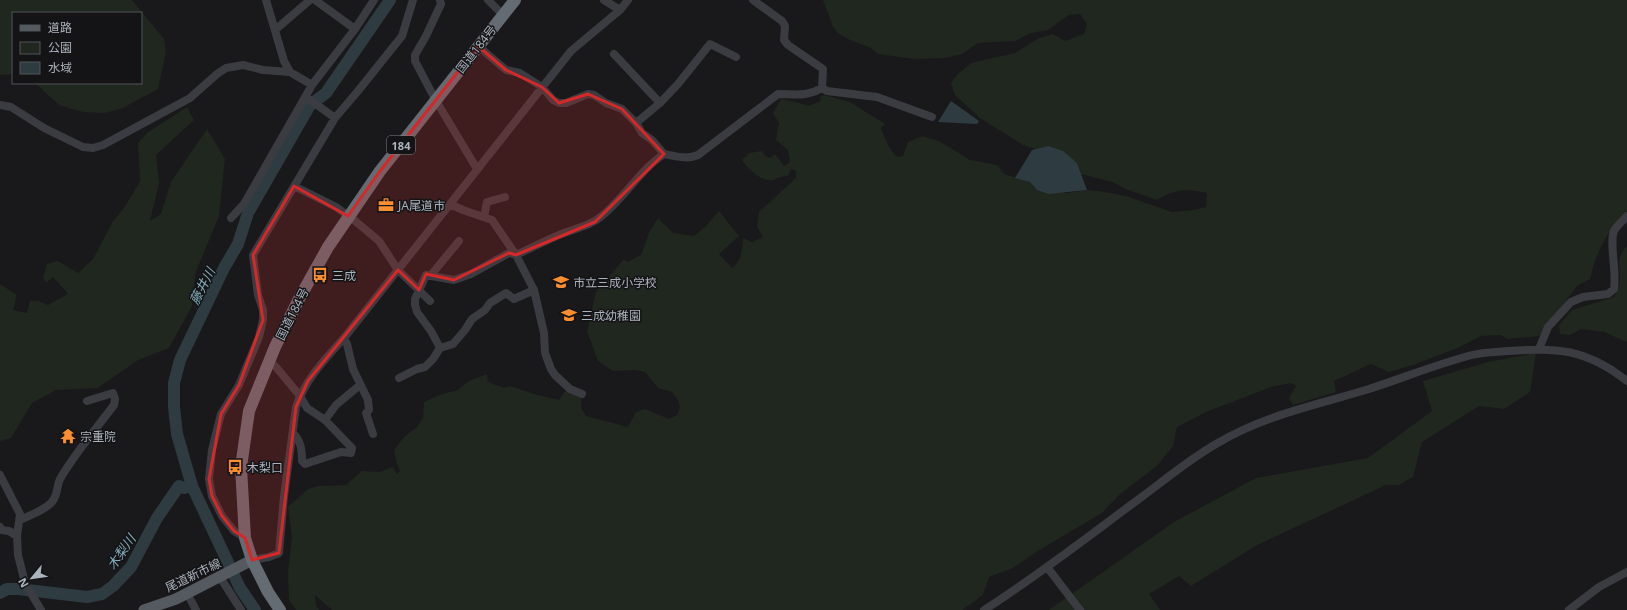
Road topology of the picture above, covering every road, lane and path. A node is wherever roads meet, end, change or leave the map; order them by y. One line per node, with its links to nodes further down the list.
1 (266, 0): 15 (street)
2 (310, 0): 15 (street)
3 (315, 0): 14 (street)
4 (374, 0): 14 (street)
5 (413, 0): 27 (street)
6 (440, 0): 24 (street)
7 (488, 0): 13 (street)
8 (515, 0): 13 (highway, 国道184号 / 184)
9 (604, 0): 12 (street)
10 (628, 0): 12 (street)
11 (758, 1): 22 (street)
12 (620, 10): 21 (street)
13 (503, 15): 16 (highway, 国道184号 / 184)
14 (355, 29): 20 (street)
15 (275, 30): 19 (street)
16 (478, 46): 21 (street); 24 (highway, 国道184号 / 184)
17 (614, 54): 25 (street)
18 (736, 57): 25 (street)
19 (290, 72): 20 (street); 26 (street)
20 (312, 85): 23 (street)
21 (542, 87): 29 (street); 31 (street)
22 (822, 88): 28 (street); 30 (street)
23 (307, 98): 27 (street); 38 (street)
24 (436, 99): 31 (street); 35 (highway, 国道184号 / 184)
25 (660, 103): 29 (street)
26 (0, 105)
27 (332, 115): 32 (street)
28 (932, 117)
29 (636, 123): 30 (street)
30 (664, 154): 40 (street)
31 (477, 169): 34 (street)
32 (294, 186): 35 (street); 63 (street)
33 (505, 197): 37 (street)
34 (450, 204): 37 (street); 41 (street)
35 (348, 216): 41 (street); 49 (highway, 国道184号 / 184)
36 (1627, 216): 48 (street)
37 (484, 217): 40 (street)
38 (231, 218)
39 (459, 242): 42 (street)
40 (516, 255): 42 (street); 44 (street)
41 (398, 270): 43 (street); 46 (street)
42 (431, 275): 43 (street)
43 (419, 290): 45 (street); 47 (street)
44 (534, 290): 47 (street); 53 (street)
45 (430, 301)
46 (344, 338): 52 (street); 54 (street)
47 (440, 348): 50 (street)
48 (1539, 349): 51 (street); 65 (street)
49 (268, 361): 54 (street); 63 (highway, 国道184号 / 184)
50 (399, 378)
51 (1627, 381)
52 (360, 385): 56 (street); 58 (street)
53 (582, 394)
54 (300, 396): 56 (street); 57 (street)
55 (87, 401): 60 (street)
56 (325, 420): 57 (street)
57 (293, 433): 64 (street)
58 (373, 434)
59 (0, 475): 60 (street)
60 (20, 520): 62 (street)
61 (0, 527): 62 (street)
62 (17, 536): 70 (street)
63 (246, 538): 64 (highway, 国道184号 / 184)
64 (248, 563): 67 (main road, 尾道新市線); 74 (highway, 国道184号 / 184)
65 (1047, 567): 75 (street); 76 (street)
66 (1627, 572): 77 (street)
67 (220, 577): 68 (main road, 尾道新市線); 73 (street)
68 (187, 593): 69 (main road, 尾道新市線); 72 (street)
69 (162, 607): 71 (main road, 尾道新市線)
70 (41, 610)
71 (144, 610)
72 (196, 610)
73 (241, 610)
74 (280, 610)
75 (984, 610)
76 (1080, 610)
77 (1569, 610)

